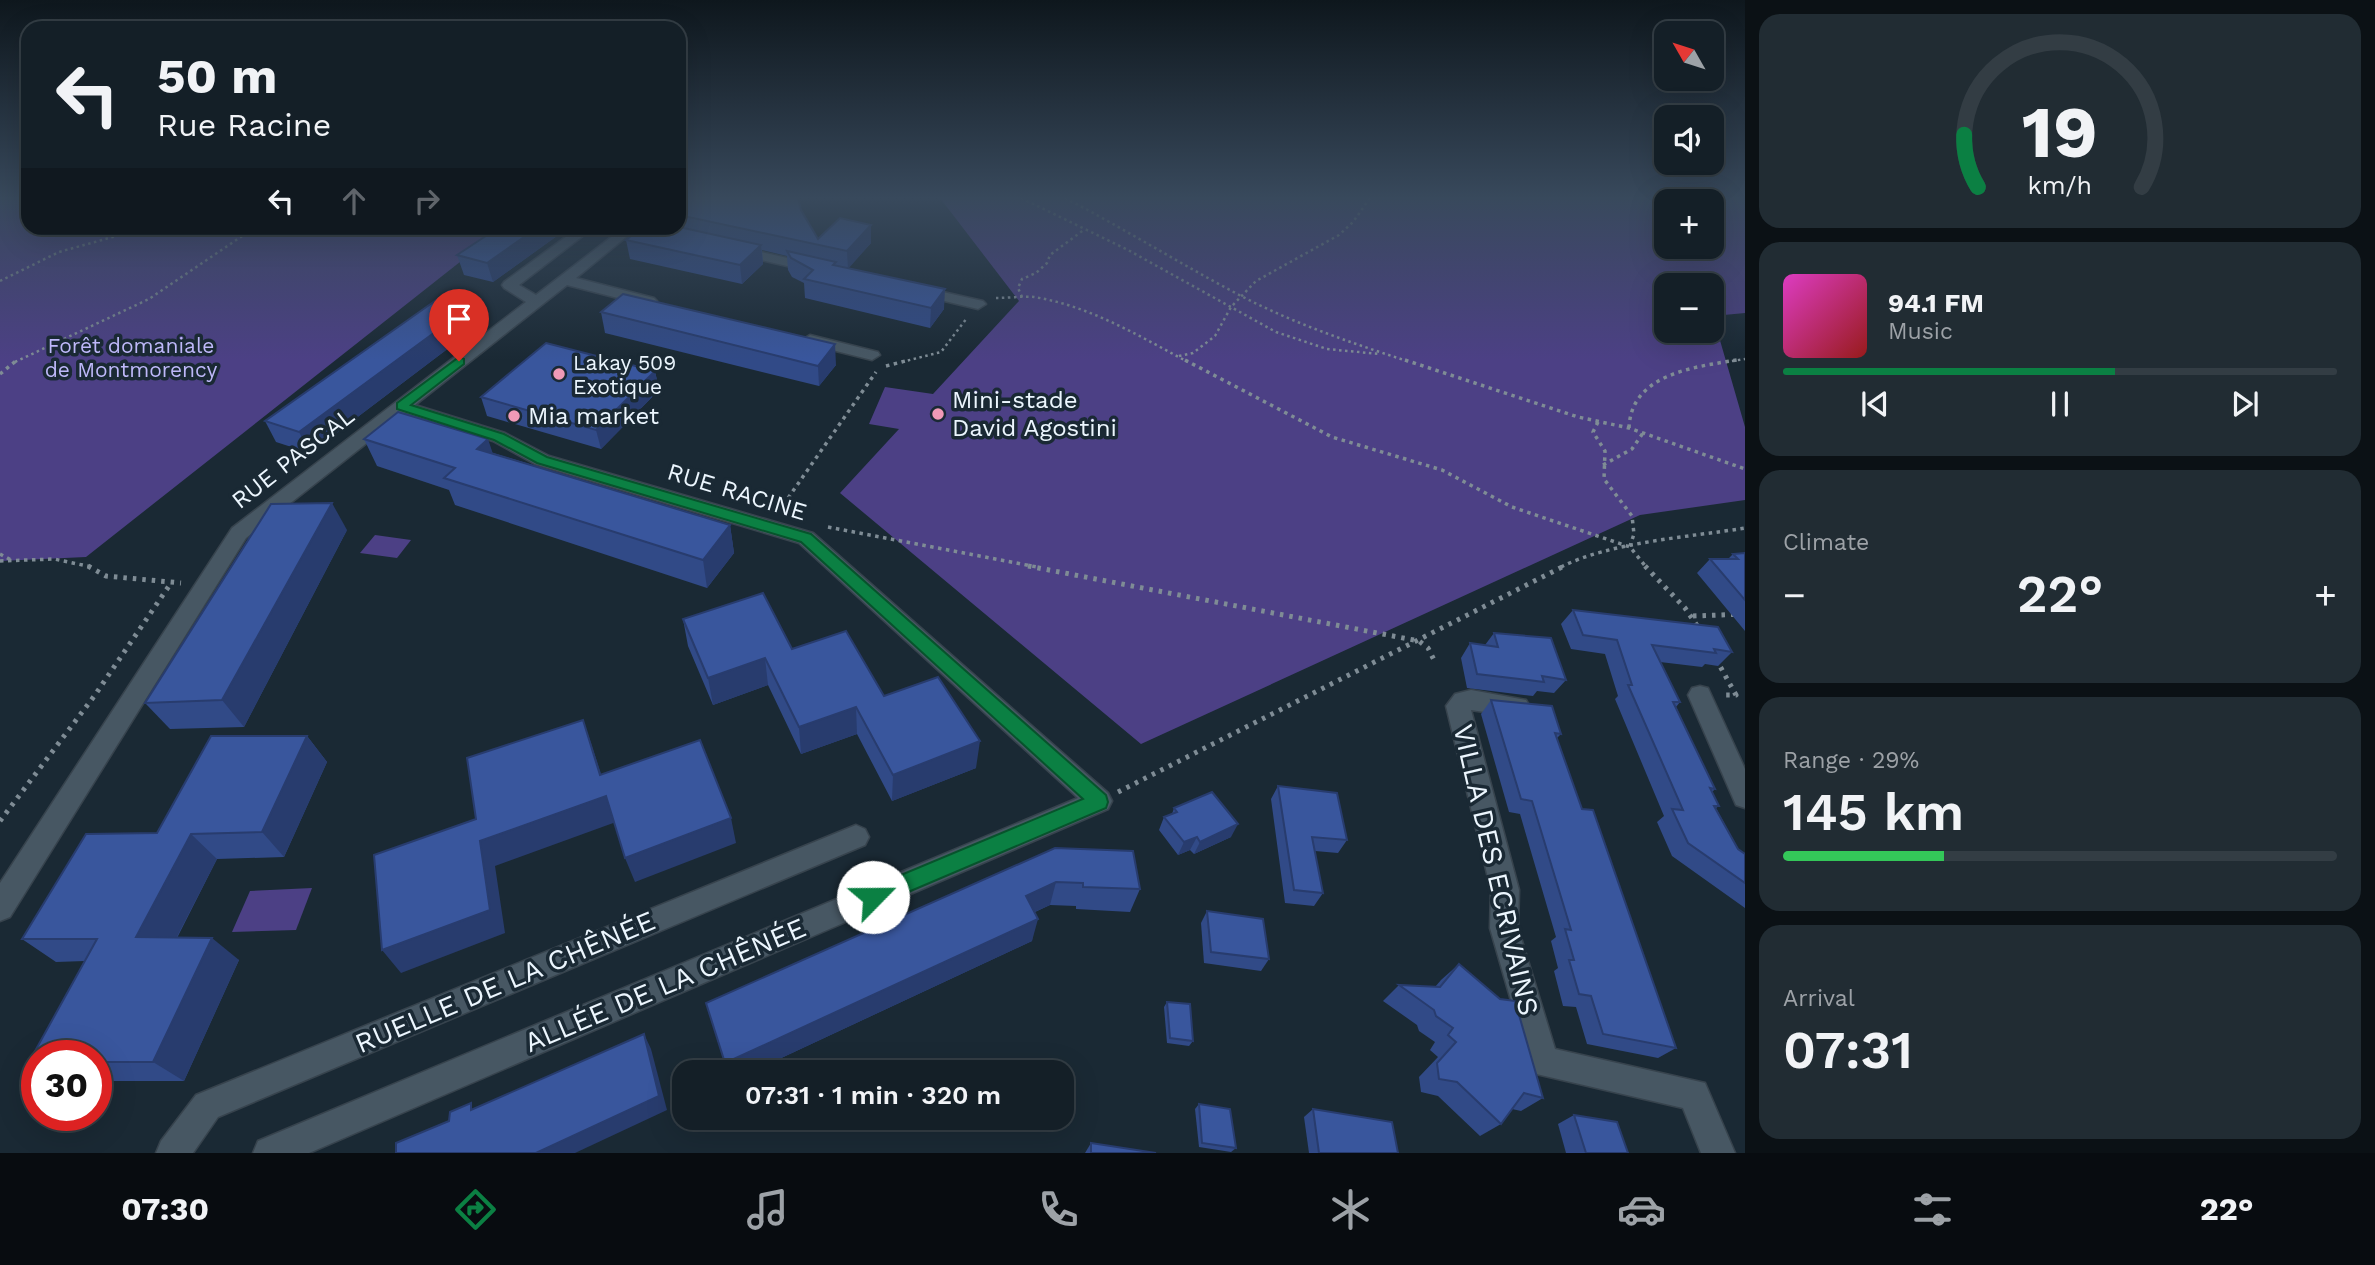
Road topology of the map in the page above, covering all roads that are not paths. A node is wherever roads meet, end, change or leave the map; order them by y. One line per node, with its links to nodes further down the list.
1 (554, 252): 7 (street)
2 (603, 252): 5 (street, RUE PASCAL)
3 (742, 252): 4 (street)
4 (831, 271)
5 (564, 280): 7 (street, RUE PASCAL); 9 (street)
6 (898, 286): 8 (street)
7 (537, 301): 12 (street, RUE PASCAL)
8 (978, 304)
9 (671, 306)
10 (792, 336): 11 (street)
11 (872, 355)
12 (402, 406): 16 (street, RUE RACINE); 18 (street, RUE PASCAL)
13 (1700, 695): 15 (street)
14 (1536, 709): 21 (street, VILLA DES ECRIVAINS)
15 (1745, 797)
16 (1099, 802): 20 (street, ALLÉE DE LA CHÊNÉE)
17 (856, 837): 19 (street, RUELLE DE LA CHÊNÉE)
18 (0, 908)
19 (173, 1153)
20 (270, 1153)
21 (1718, 1153)

